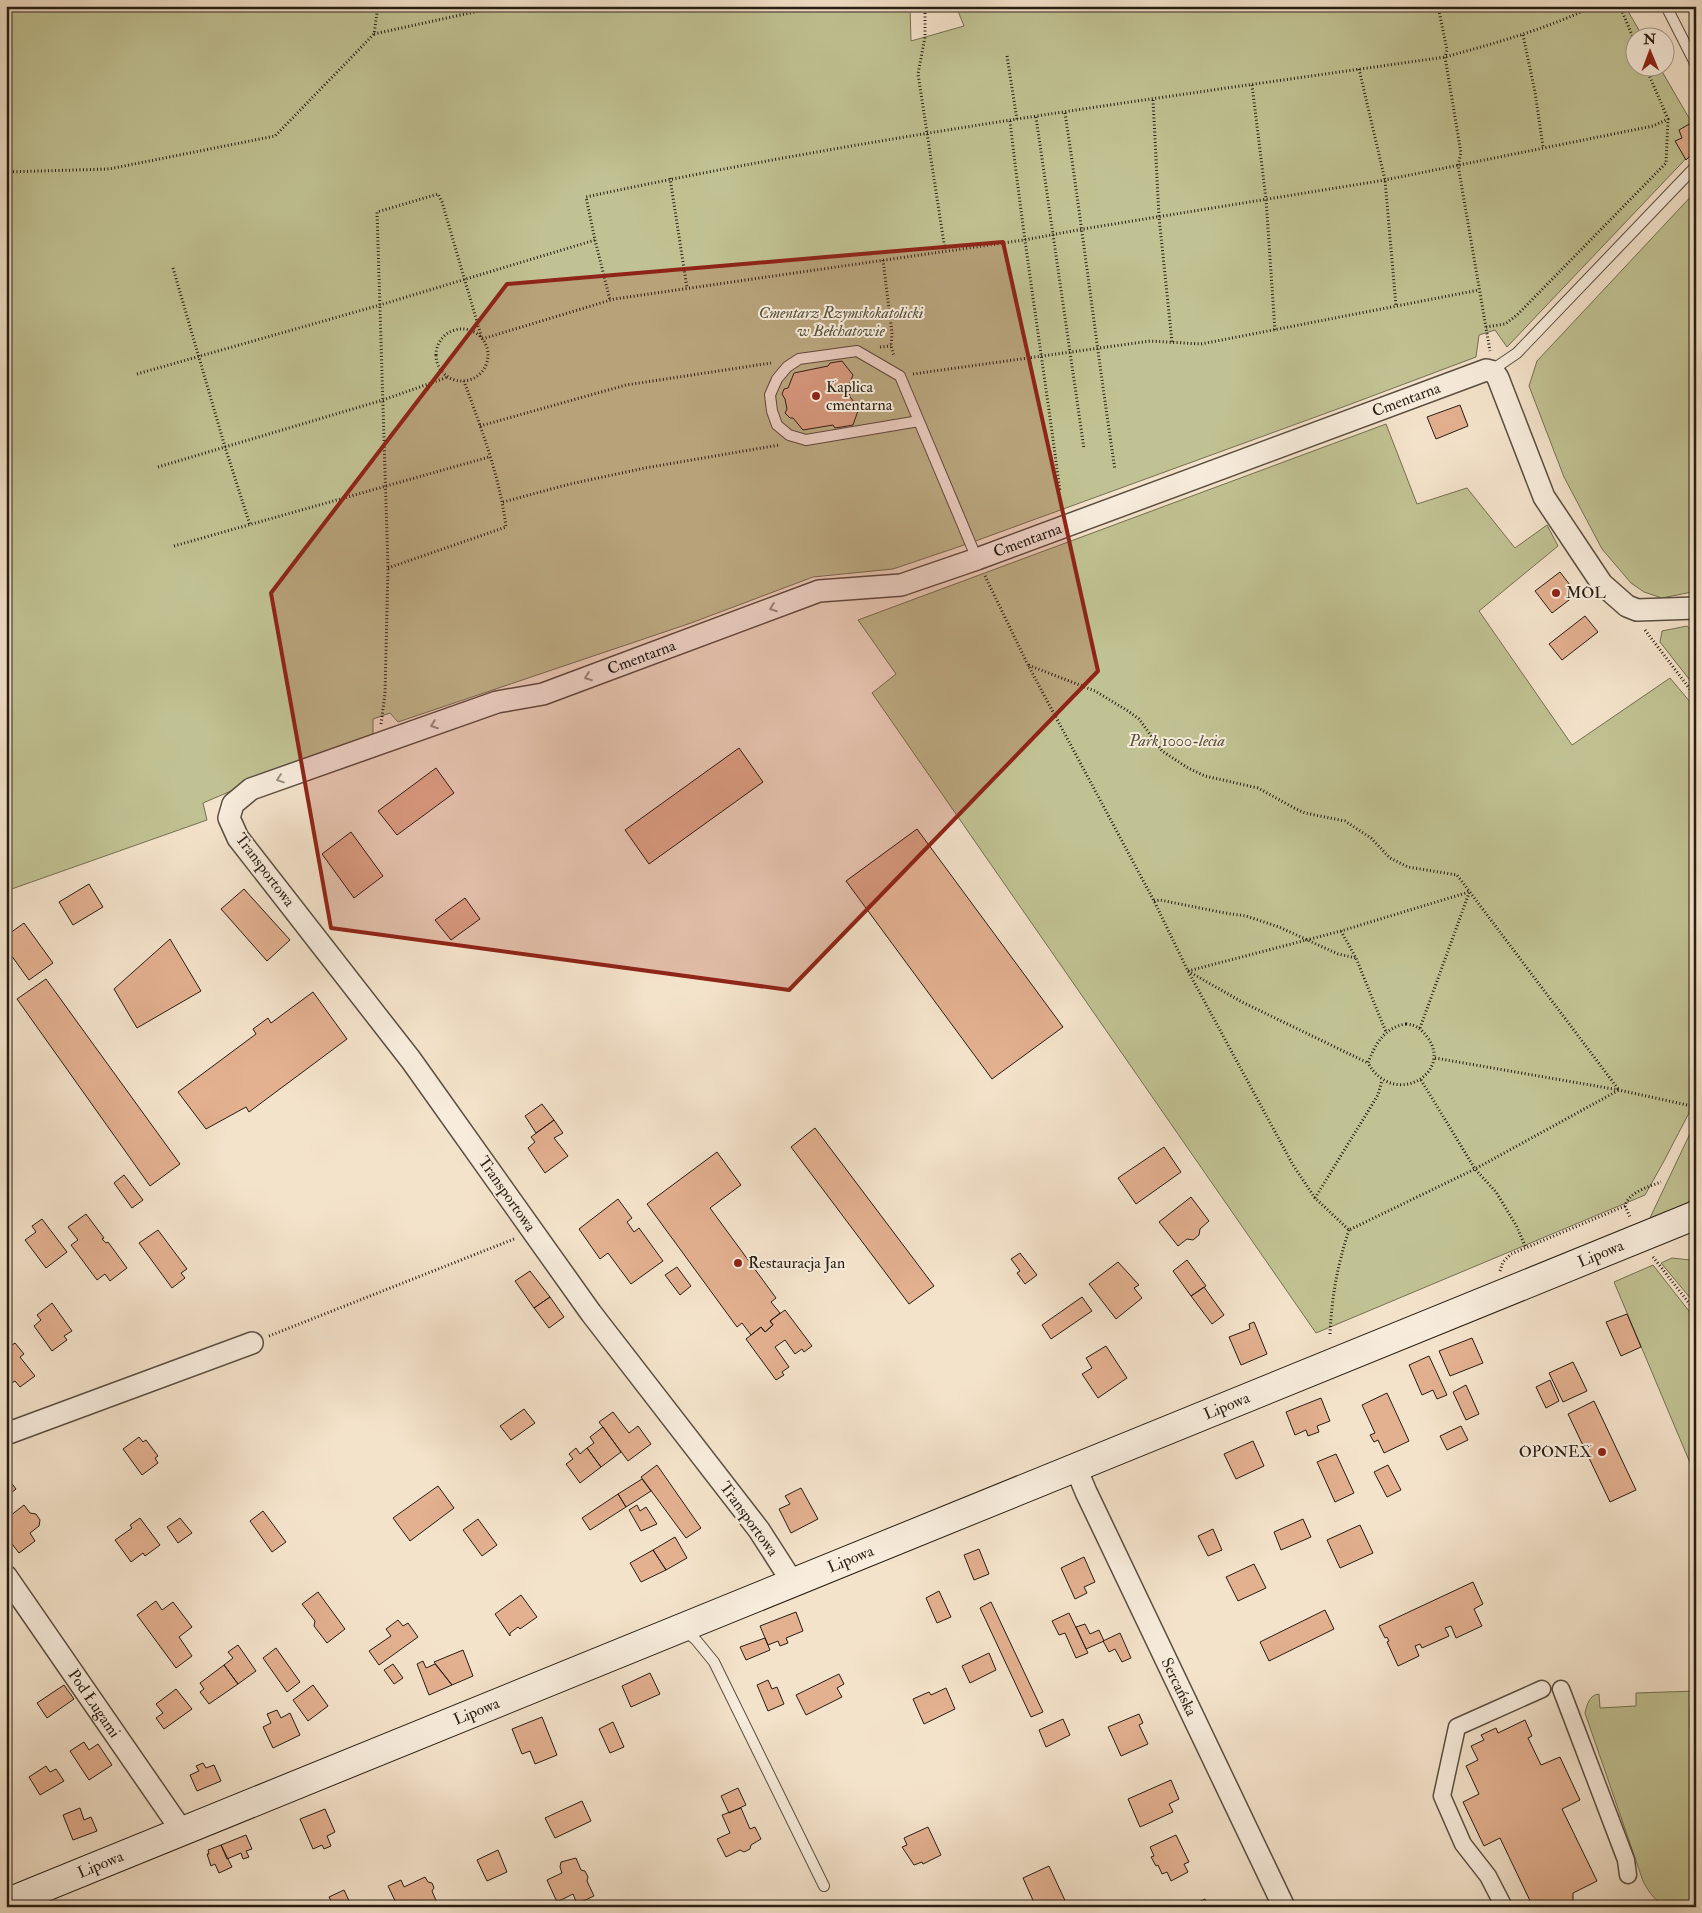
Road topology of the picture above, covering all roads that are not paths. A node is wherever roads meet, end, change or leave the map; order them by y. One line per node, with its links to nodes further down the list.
1 (1666, 6): 2 (lane)
2 (1696, 64)
3 (1696, 166): 4 (lane)
4 (1494, 372): 6 (street, Cmentarna); 7 (street)
5 (919, 421): 5 (lane); 6 (lane)
6 (977, 559): 8 (street, Cmentarna, one-way to 8)
7 (1696, 608)
8 (233, 804): 14 (street, Transportowa)
9 (1696, 1215): 12 (main road, Lipowa)
10 (252, 1343): 11 (street)
11 (6, 1434)
12 (1076, 1468): 14 (main road, Lipowa); 22 (street, Sercańska)
13 (6, 1576): 18 (street, Pod Ługami)
14 (793, 1584): 15 (main road, Lipowa)
15 (682, 1628): 18 (main road, Lipowa); 20 (lane)
16 (1542, 1689): 23 (street)
17 (1561, 1689): 19 (street)
18 (182, 1831): 21 (main road, Lipowa)
19 (1628, 1875)
20 (824, 1886)
21 (6, 1903)
22 (1284, 1907)
23 (1504, 1907)

